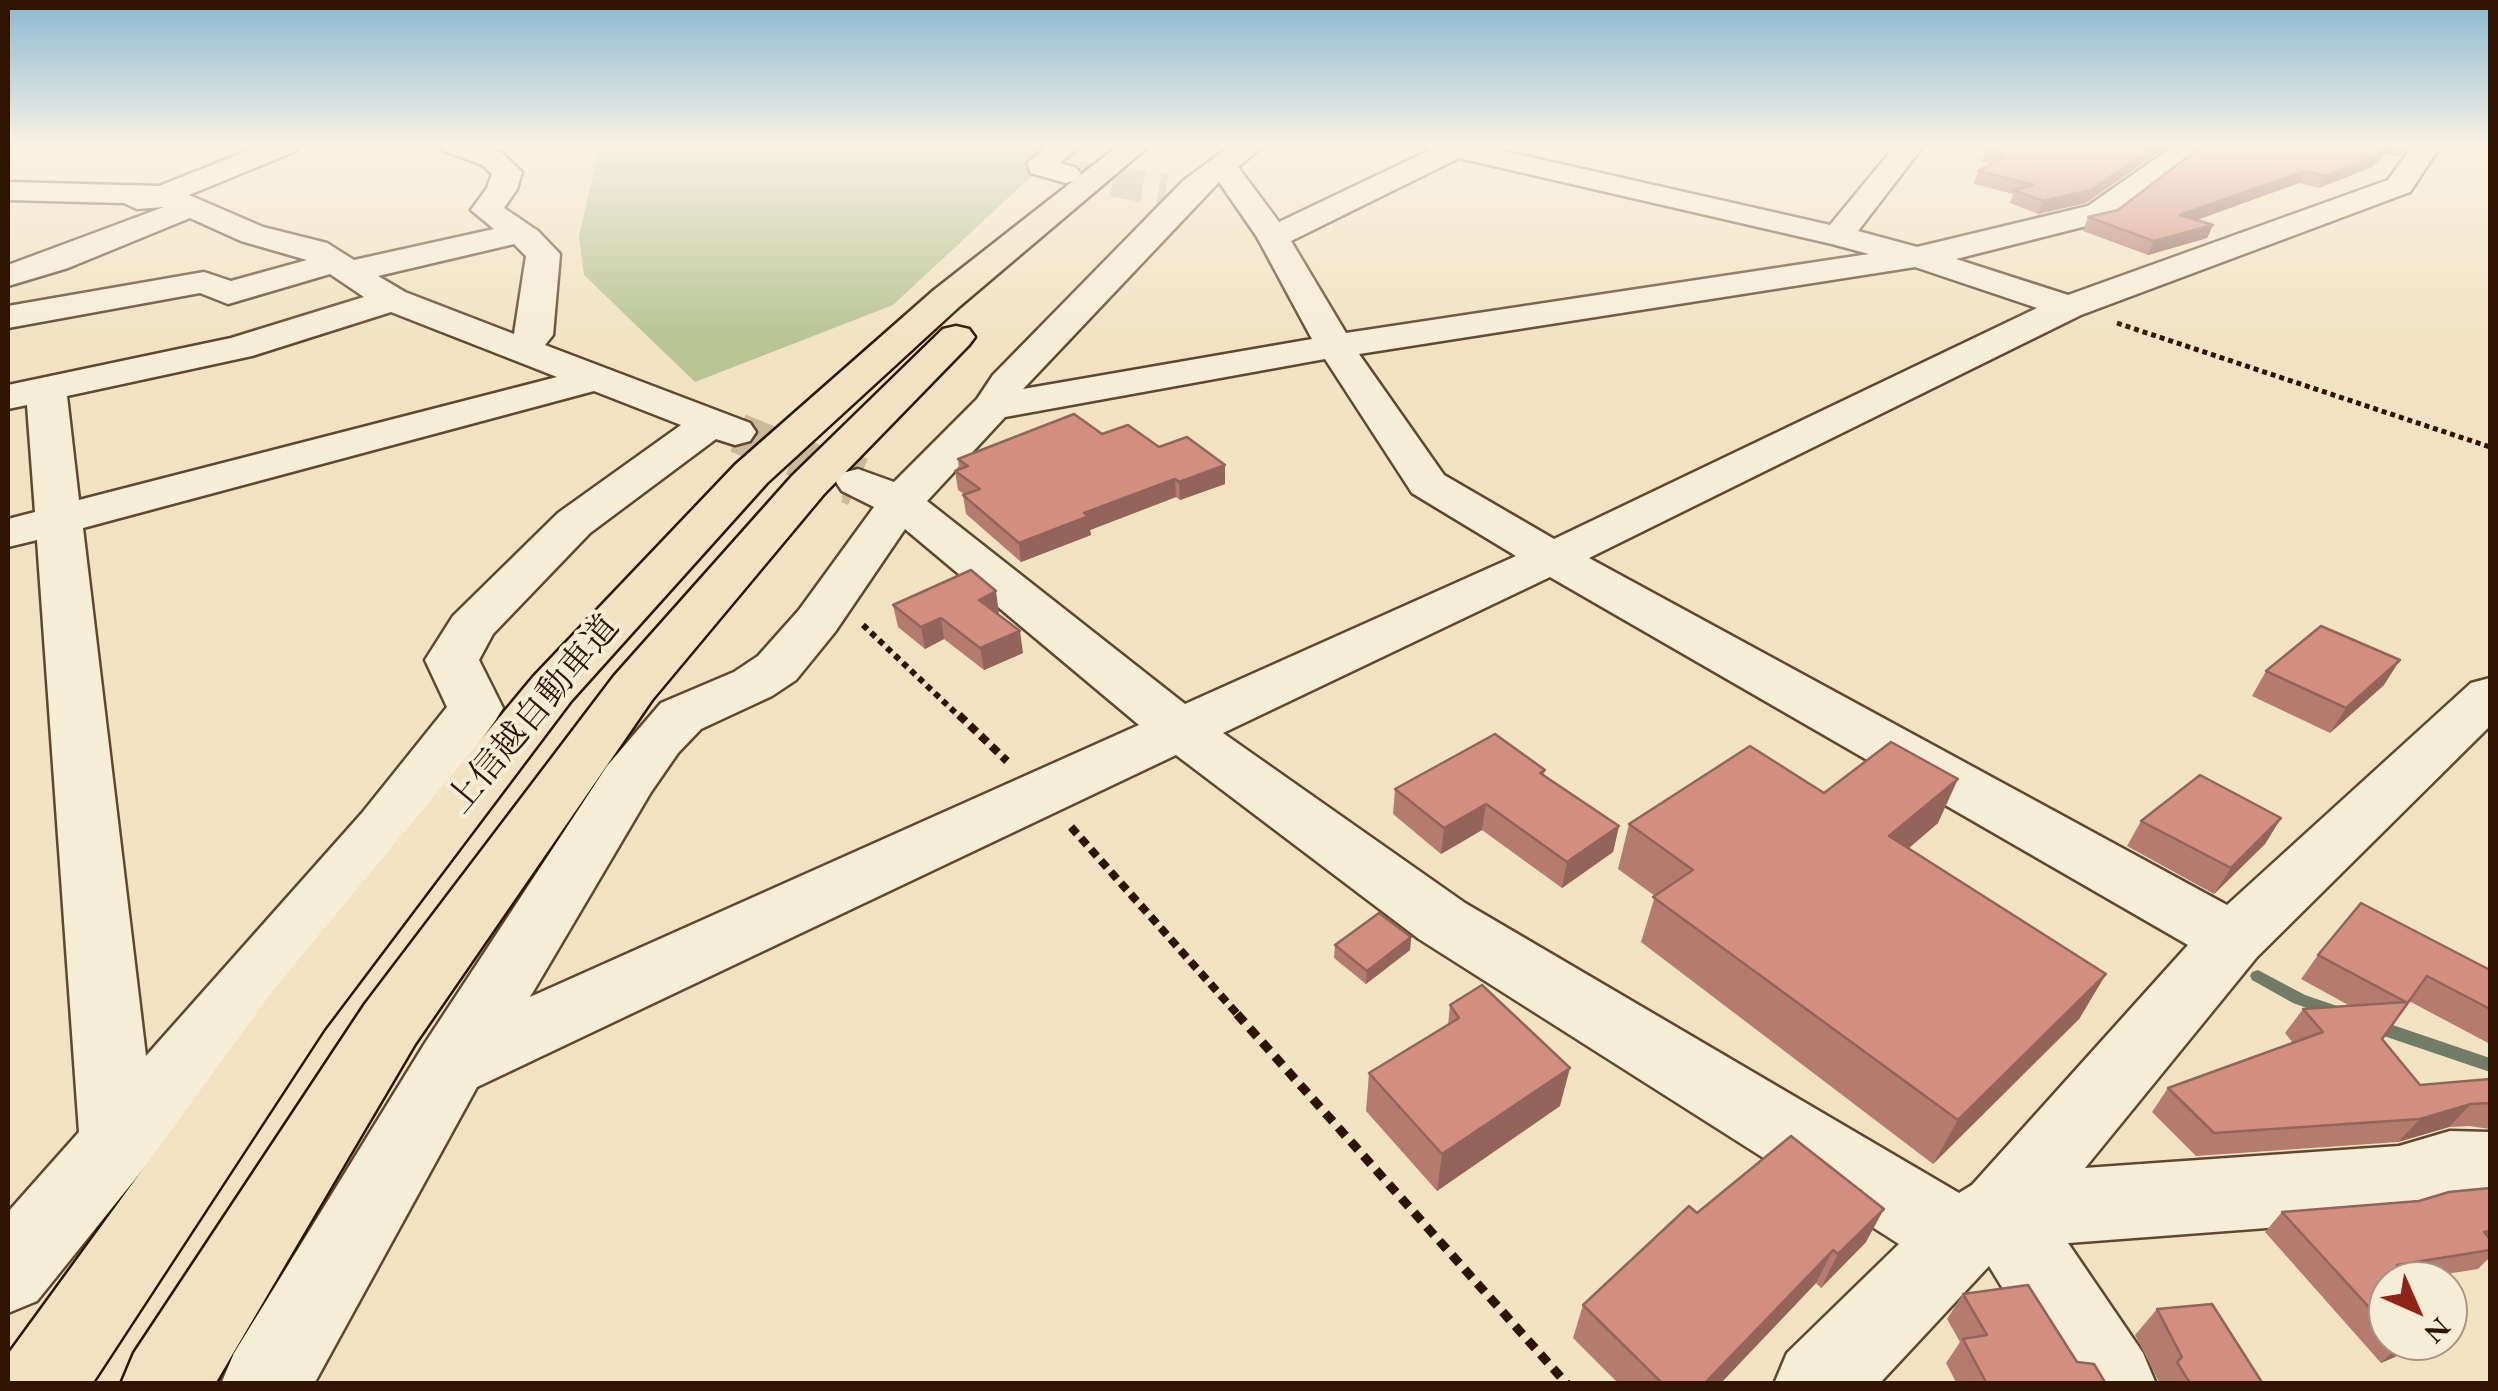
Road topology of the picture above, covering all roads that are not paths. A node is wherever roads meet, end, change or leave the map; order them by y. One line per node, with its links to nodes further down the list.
1 (119, 210): 14 (street)
2 (158, 210): 20 (street)
3 (197, 210): 19 (street)
4 (487, 210): 15 (street)
5 (1067, 210): 40 (highway, 上信越自動車道)
6 (1088, 210): 41 (highway, 上信越自動車道)
7 (1161, 210): 28 (street)
8 (1261, 210): 17 (street)
9 (1328, 210): 17 (street)
10 (1726, 210): 16 (street)
11 (1859, 210): 16 (street)
12 (2102, 210): 18 (street)
13 (2334, 210): 22 (street)
14 (36, 223)
15 (521, 233): 19 (street); 25 (street)
16 (1838, 236): 18 (street)
17 (1273, 238): 24 (street)
18 (1916, 256): 22 (street); 24 (street)
19 (344, 266): 21 (street); 23 (street)
20 (8, 276)
21 (392, 300): 25 (street); 27 (street)
22 (2068, 307): 31 (street)
23 (8, 317)
24 (1336, 346): 28 (street); 31 (street)
25 (519, 350): 26 (street)
26 (595, 380): 30 (street); 36 (street)
27 (27, 393): 30 (street)
28 (992, 407): 29 (street)
29 (879, 492): 33 (street); 35 (street)
30 (33, 526): 36 (street)
31 (1552, 558): 33 (street); 34 (street)
32 (2490, 695): 34 (street)
33 (1182, 731): 35 (street); 38 (street)
34 (2232, 939): 38 (street)
35 (451, 1066): 42 (street)
36 (118, 1142): 39 (street)
37 (2490, 1167): 38 (street)
38 (1981, 1224): 43 (street); 44 (street)
39 (8, 1273)
40 (40, 1384)
41 (165, 1384)
42 (266, 1384)
43 (1818, 1384)
44 (2112, 1384)

